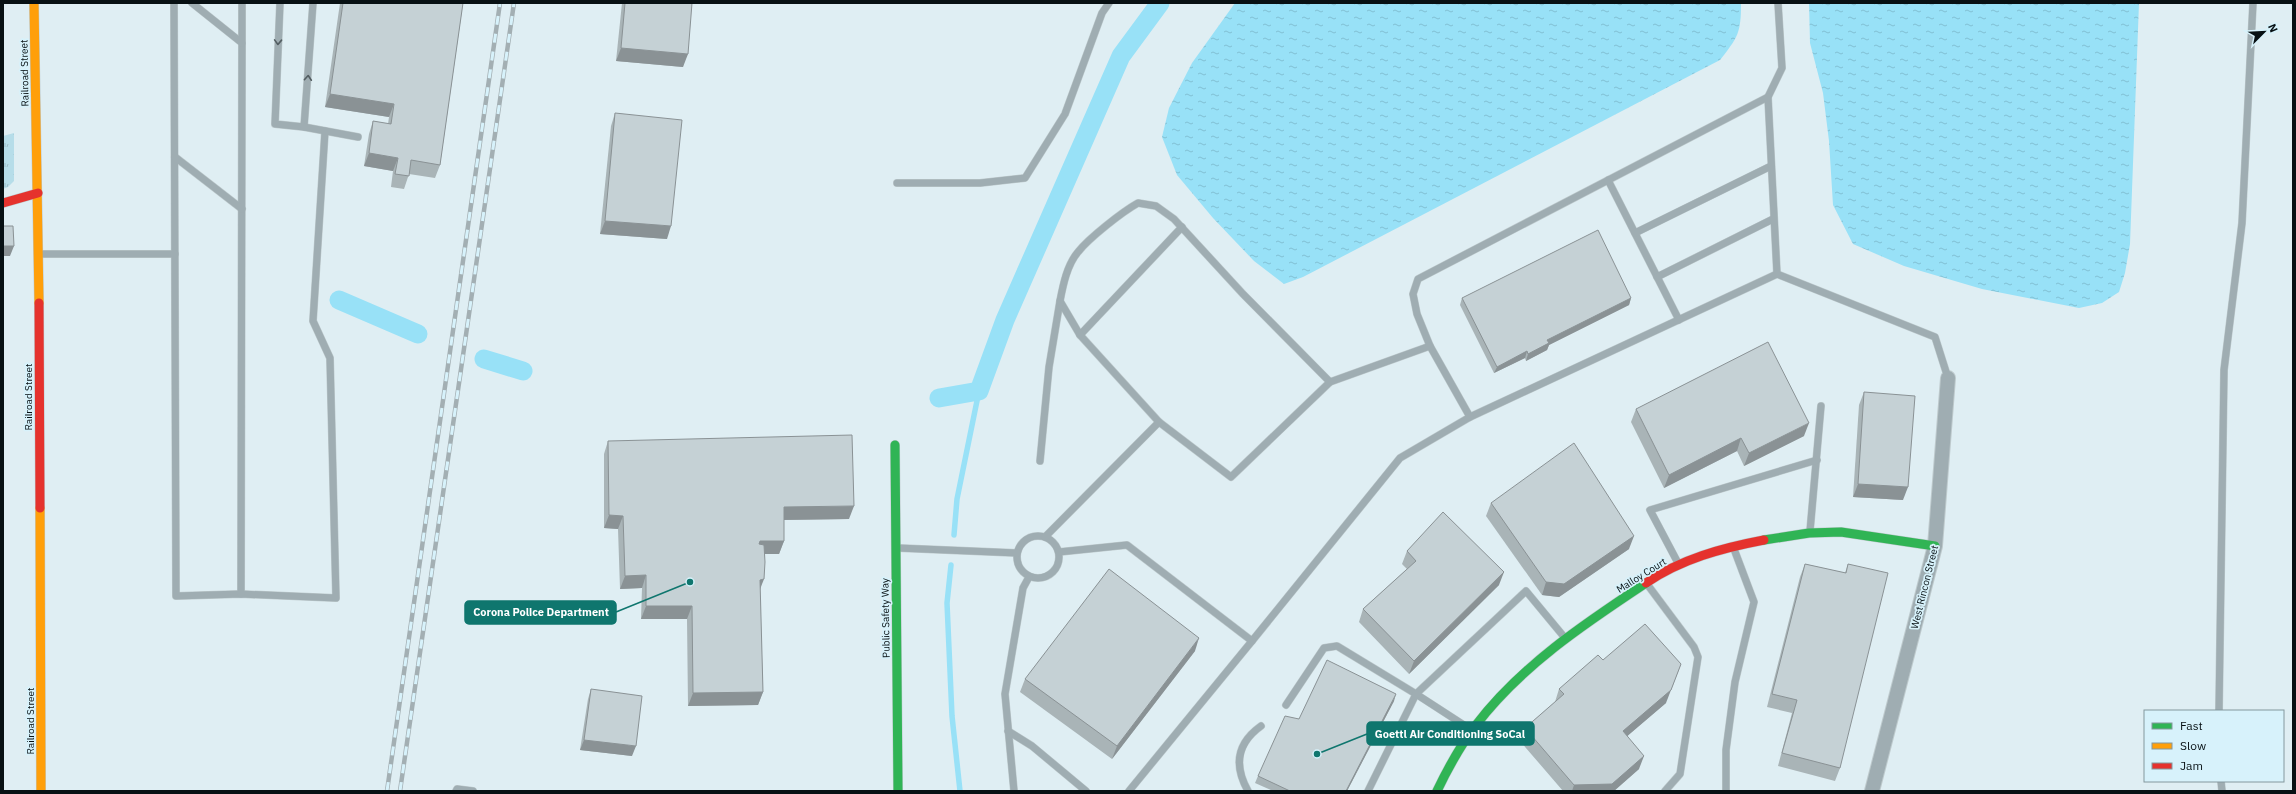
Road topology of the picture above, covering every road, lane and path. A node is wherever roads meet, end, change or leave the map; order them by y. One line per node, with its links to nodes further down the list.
1 (34, 3): 19 (street, Railroad Street)
2 (174, 3): 15 (lane)
3 (192, 3): 10 (lane)
4 (242, 3): 10 (lane)
5 (280, 3): 12 (lane, one-way to 12)
6 (313, 3): 12 (lane, one-way to 6)
7 (1109, 3): 18 (lane)
8 (1778, 3): 11 (lane)
9 (2253, 3): 56 (lane)
10 (242, 43): 21 (lane)
11 (1768, 96): 16 (lane); 17 (lane)
12 (304, 127): 13 (lane)
13 (324, 131): 14 (lane); 51 (lane)
14 (358, 137)
15 (175, 157): 21 (lane); 26 (lane)
16 (1771, 166): 22 (lane); 24 (lane)
17 (1608, 180): 24 (lane); 32 (lane)
18 (897, 183)
19 (38, 193): 20 (street); 25 (street, Railroad Street)
20 (3, 203)
21 (242, 210): 51 (lane)
22 (1773, 219): 27 (lane); 28 (lane)
23 (1182, 227): 29 (lane); 31 (lane); 34 (lane)
24 (1635, 233): 28 (lane)
25 (38, 254): 26 (lane); 60 (street, Railroad Street)
26 (175, 254): 51 (lane)
27 (1777, 274): 30 (lane); 33 (lane)
28 (1657, 277): 30 (lane)
29 (1060, 302): 31 (lane); 40 (lane)
30 (1679, 320): 36 (lane)
31 (1080, 335): 37 (lane)
32 (1430, 346): 34 (lane); 36 (lane)
33 (1948, 378): 43 (street, West Rincon Street)
34 (1330, 382): 37 (lane)
35 (1821, 406): 39 (lane)
36 (1470, 417): 53 (lane)
37 (1159, 422): 42 (lane)
38 (895, 445): 45 (street, Public Safety Way)
39 (1817, 460): 41 (lane); 48 (lane)
40 (1040, 461)
41 (1810, 533): 43 (street, Malloy Court); 44 (street, Malloy Court)
42 (1045, 537): 46 (lane); 47 (lane)
43 (1935, 546): 72 (street, West Rincon Street)
44 (1733, 547): 48 (street, Malloy Court); 71 (lane)
45 (896, 548): 46 (lane); 63 (street, Public Safety Way)
46 (1017, 552): 49 (lane)
47 (1059, 552): 49 (lane); 53 (lane)
48 (1678, 565): 50 (street, Malloy Court)
49 (1029, 577): 59 (lane)
50 (1646, 583): 52 (street, Malloy Court); 70 (lane)
51 (241, 594)
52 (1565, 638): 54 (lane); 58 (street, Malloy Court)
53 (1252, 641): 66 (lane)
54 (1416, 694): 55 (lane); 58 (lane); 68 (lane)
55 (1286, 705)
56 (2219, 710)
57 (1261, 726): 67 (lane)
58 (1472, 730): 69 (street, Malloy Court)
59 (1008, 731): 64 (lane); 65 (lane)
60 (41, 791)
61 (456, 791): 62 (lane)
62 (473, 791)
63 (898, 791)
64 (1014, 791)
65 (1086, 791)
66 (1129, 791)
67 (1248, 791)
68 (1368, 791)
69 (1437, 791)
70 (1665, 791)
71 (1726, 791)
72 (1872, 791)

